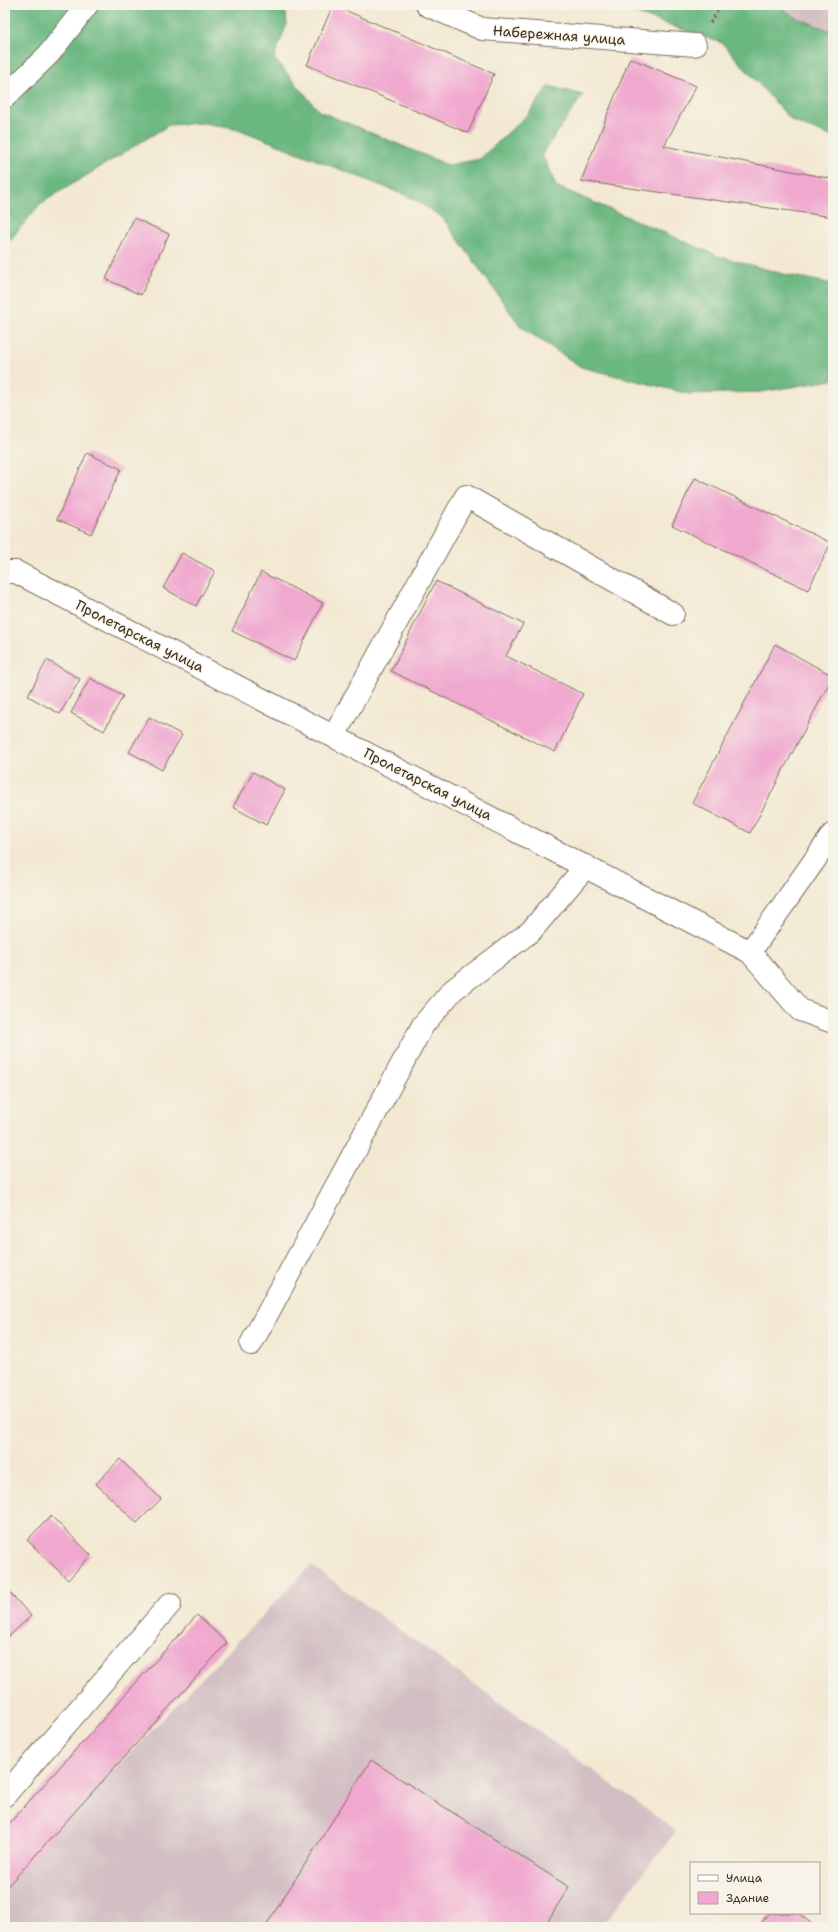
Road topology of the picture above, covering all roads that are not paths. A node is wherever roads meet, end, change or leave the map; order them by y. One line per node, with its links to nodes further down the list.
1 (87, 5): 4 (street)
2 (427, 5): 3 (street, Набережная улица)
3 (695, 45)
4 (5, 98)
5 (5, 572): 7 (street, Пролетарская улица)
6 (673, 614): 7 (street)
7 (334, 736): 9 (street, Пролетарская улица)
8 (833, 834): 10 (street)
9 (586, 866): 10 (street, Пролетарская улица); 12 (street)
10 (750, 952): 11 (street, Пролетарская улица)
11 (833, 1022)
12 (251, 1344)
13 (170, 1604): 14 (street)
14 (5, 1794)

